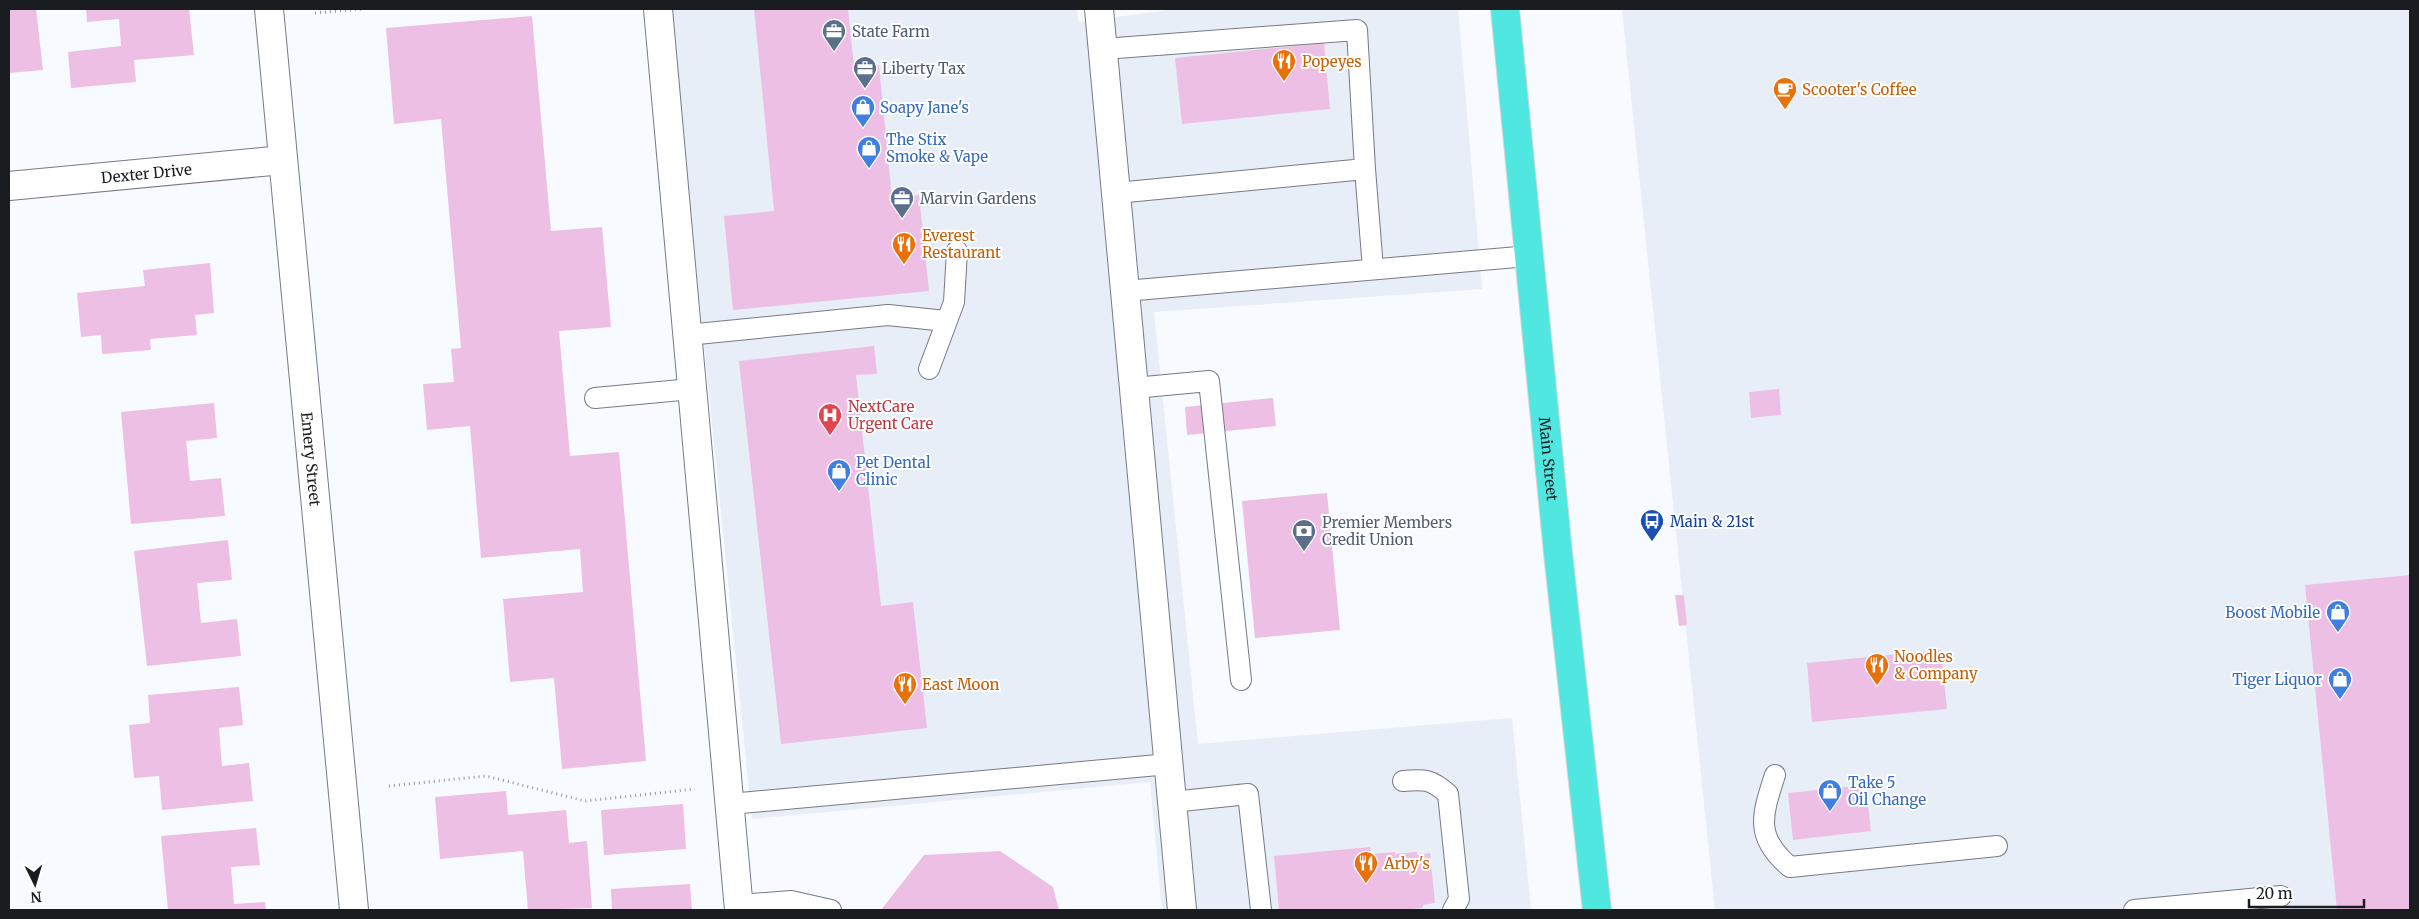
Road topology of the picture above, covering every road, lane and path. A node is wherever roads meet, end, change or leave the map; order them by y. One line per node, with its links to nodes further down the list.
1 (269, 9): 8 (street, Emery Street)
2 (362, 9): 6 (path)
3 (658, 9): 17 (street)
4 (1099, 9): 7 (street)
5 (1505, 9): 13 (highway, Main Street)
6 (315, 13)
7 (1103, 49): 9 (lane); 11 (street)
8 (283, 160): 10 (street, Dexter Drive); 32 (street, Emery Street)
9 (1365, 169): 11 (lane); 14 (lane)
10 (9, 186)
11 (1116, 193): 15 (street)
12 (957, 251): 16 (lane)
13 (1529, 256): 14 (lane); 37 (highway, Main Street)
14 (1373, 269): 15 (lane)
15 (1125, 291): 19 (street)
16 (946, 321): 17 (lane); 18 (lane)
17 (687, 336): 20 (street)
18 (928, 369)
19 (1134, 388): 22 (lane); 23 (street)
20 (692, 389): 21 (lane); 27 (street)
21 (595, 398)
22 (1241, 680)
23 (1169, 764): 27 (lane); 28 (street)
24 (1775, 774): 29 (lane)
25 (1403, 781): 36 (lane)
26 (389, 786): 27 (path)
27 (729, 795): 31 (street)
28 (1172, 802): 34 (street); 35 (lane)
29 (1998, 846)
30 (2281, 896): 38 (lane)
31 (739, 908): 33 (lane)
32 (354, 910)
33 (831, 910)
34 (1182, 910)
35 (1261, 910)
36 (1454, 910)
37 (1597, 910)
38 (2134, 910)

